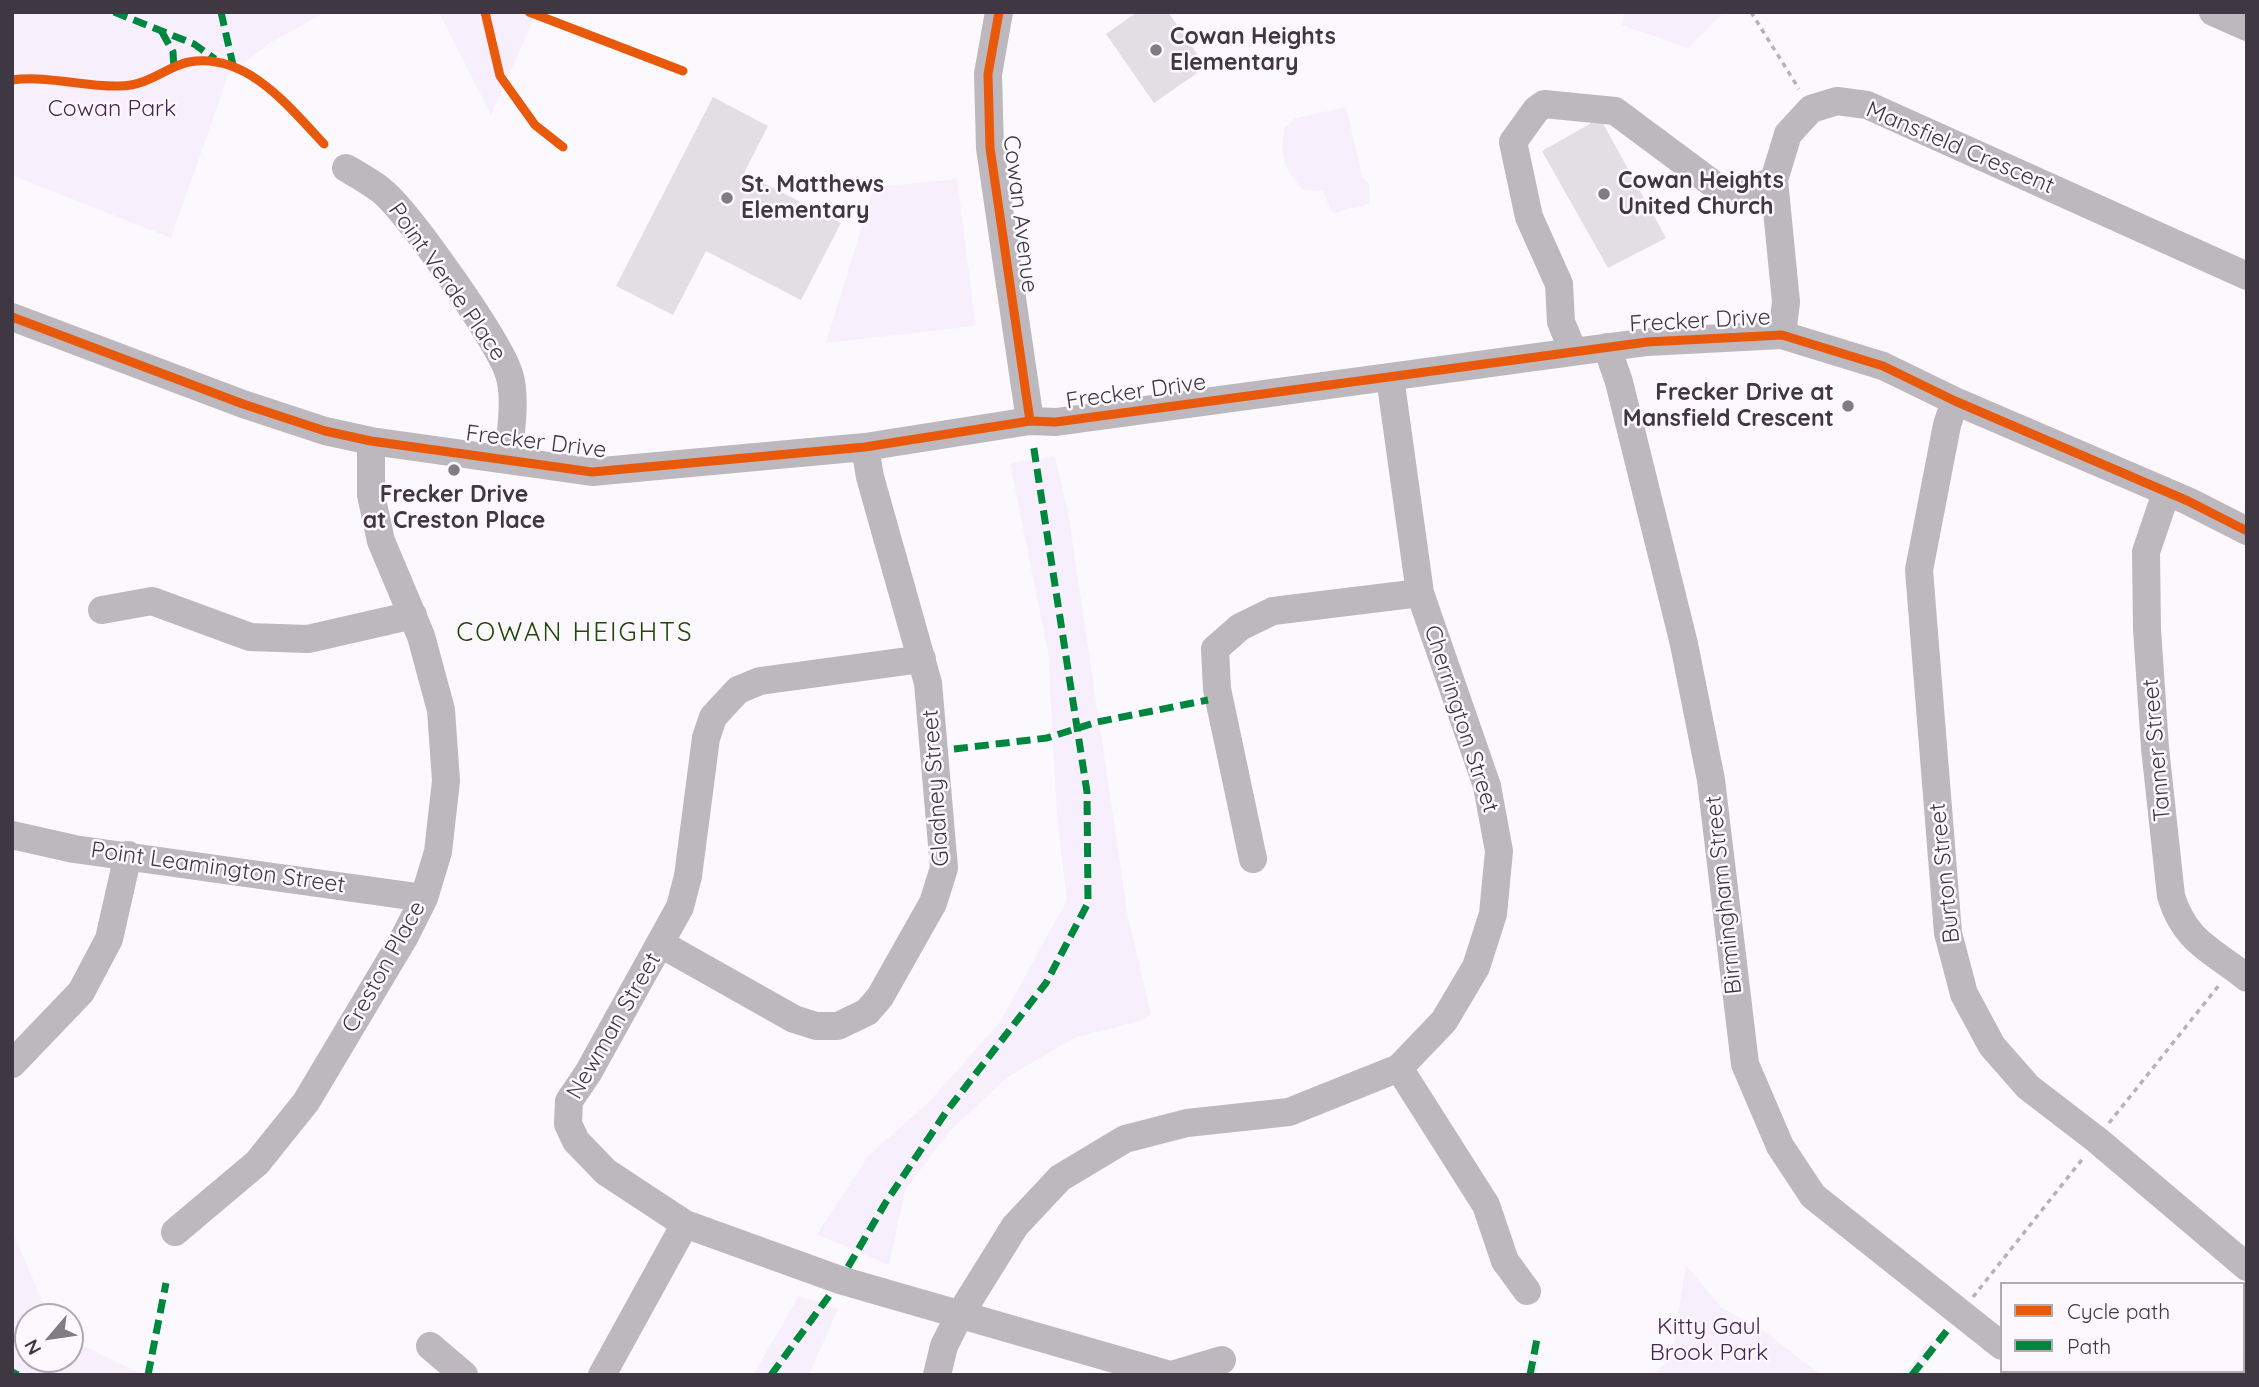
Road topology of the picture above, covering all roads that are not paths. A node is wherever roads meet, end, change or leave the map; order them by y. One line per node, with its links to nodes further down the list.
1 (999, 12): 13 (street, Cowan Avenue)
2 (2213, 12): 3 (street)
3 (2247, 27)
4 (346, 167): 16 (street, Point Verde Place)
5 (1773, 180): 6 (street, Mansfield Crescent); 8 (street, Mansfield Crescent); 10 (street)
6 (2247, 276)
7 (12, 317): 14 (street, Frecker Drive)
8 (1782, 335): 9 (street, Frecker Drive); 12 (street, Frecker Drive)
9 (1607, 347): 10 (street, Frecker Drive); 36 (street, Birmingham Street)
10 (1573, 351): 11 (street, Frecker Drive)
11 (1390, 377): 13 (street, Frecker Drive); 19 (street, Cherrington Street)
12 (1955, 401): 17 (street, Frecker Drive); 33 (street, Burton Street)
13 (1030, 421): 15 (street, Frecker Drive)
14 (371, 441): 16 (street, Frecker Drive); 21 (street, Creston Place)
15 (865, 447): 16 (street, Frecker Drive); 22 (street, Gladney Street)
16 (505, 459)
17 (2166, 493): 18 (street, Frecker Drive); 28 (street, Tanner Street)
18 (2247, 531)
19 (1420, 593): 25 (street); 30 (street, Cherrington Street)
20 (102, 610): 21 (street)
21 (412, 615): 26 (street, Creston Place)
22 (922, 659): 27 (street, Newman Street); 27 (street, Gladney Street)
23 (12, 835): 24 (street, Point Leamington Street)
24 (128, 855): 26 (street, Point Leamington Street); 29 (street)
25 (1253, 859)
26 (424, 898): 32 (street, Creston Place)
27 (662, 944): 31 (street, Newman Street)
28 (2234, 980)
29 (12, 1064)
30 (1399, 1068): 34 (street); 35 (street, Cherrington Street)
31 (685, 1224): 35 (street, Newman Street); 40 (street)
32 (175, 1232)
33 (2247, 1267)
34 (1527, 1291)
35 (959, 1316): 41 (street, Cherrington Street); 42 (street, Newman Street)
36 (2000, 1344)
37 (430, 1346): 39 (street)
38 (1222, 1360): 42 (street)
39 (464, 1375)
40 (601, 1375)
41 (937, 1375)
42 (1171, 1375)

